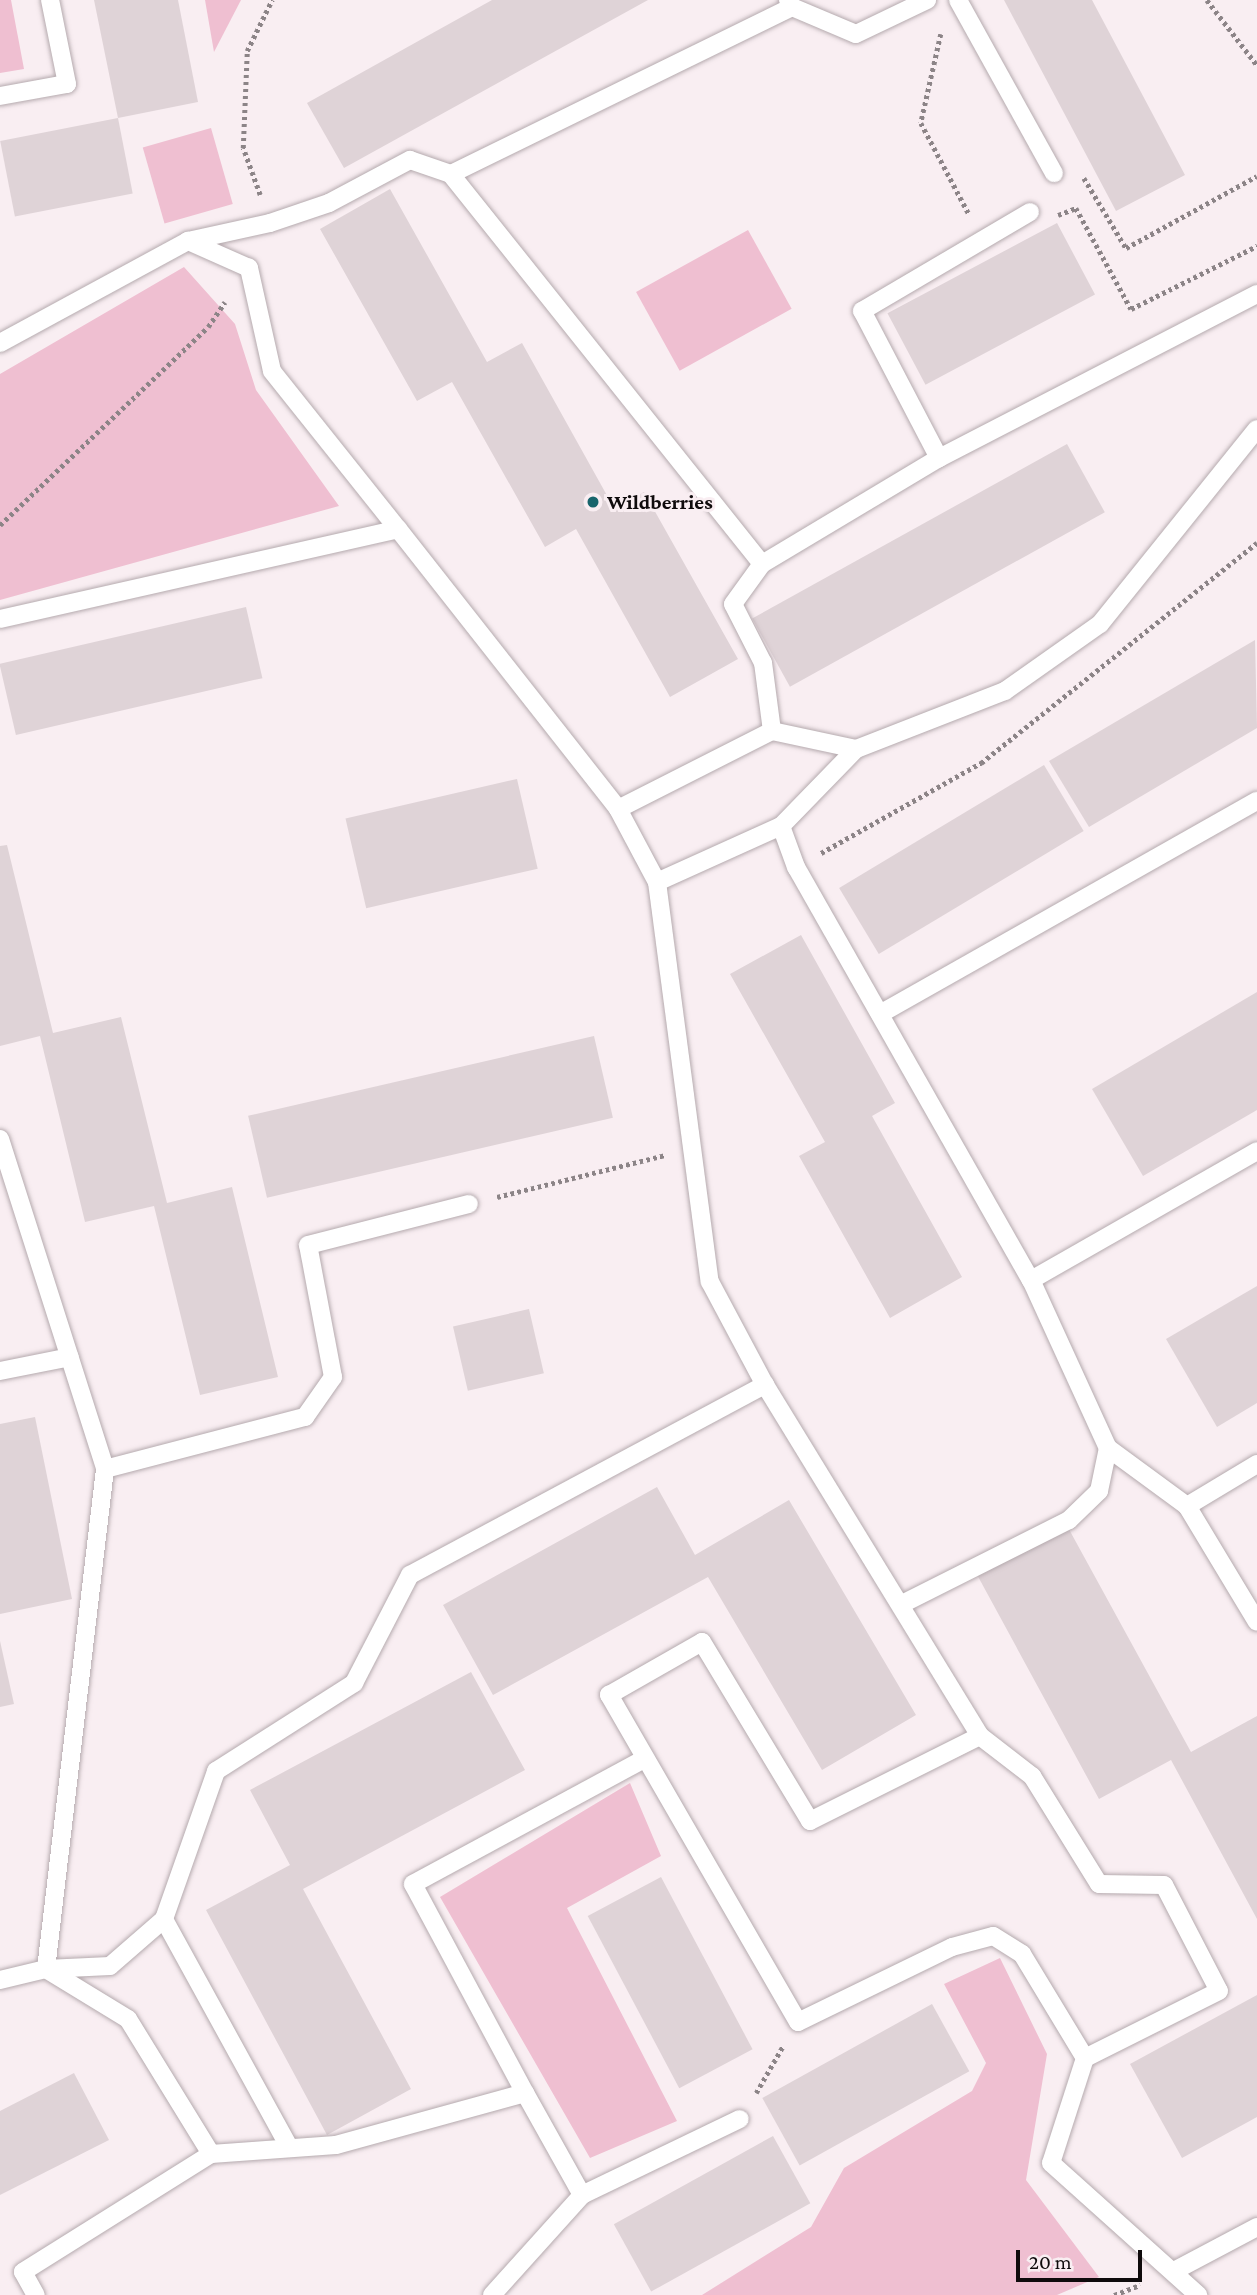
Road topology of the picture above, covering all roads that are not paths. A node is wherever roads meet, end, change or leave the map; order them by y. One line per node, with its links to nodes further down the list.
1 (50, 0): 5 (lane)
2 (927, 0): 4 (lane)
3 (958, 0): 6 (lane)
4 (790, 4): 7 (lane)
5 (0, 96)
6 (1054, 173)
7 (451, 174): 9 (lane); 15 (lane)
8 (1030, 212): 13 (lane)
9 (188, 241): 11 (lane); 14 (lane)
10 (1257, 294): 13 (lane)
11 (0, 343)
12 (1257, 429): 18 (lane)
13 (939, 458): 15 (lane)
14 (398, 529): 16 (lane); 20 (lane)
15 (762, 564): 17 (lane)
16 (0, 619)
17 (772, 731): 18 (lane); 20 (lane)
18 (856, 749): 21 (lane)
19 (1257, 801): 23 (lane)
20 (618, 808): 22 (lane)
21 (781, 826): 22 (lane); 23 (lane)
22 (657, 881): 30 (lane)
23 (880, 1014): 27 (lane)
24 (0, 1139): 28 (lane)
25 (1257, 1151): 27 (lane)
26 (468, 1205): 33 (lane)
27 (1031, 1280): 31 (lane)
28 (70, 1357): 29 (lane); 33 (lane)
29 (0, 1371)
30 (765, 1385): 35 (lane); 39 (lane)
31 (1108, 1448): 34 (lane); 35 (lane)
32 (1257, 1464): 34 (lane)
33 (105, 1469): 40 (lane)
34 (1187, 1506): 36 (lane)
35 (902, 1604): 37 (lane)
36 (1257, 1622)
37 (980, 1736): 38 (lane); 42 (lane)
38 (644, 1759): 42 (lane); 43 (lane)
39 (164, 1919): 40 (lane); 45 (lane)
40 (46, 1969): 41 (lane); 46 (lane)
41 (0, 1980)
42 (1085, 2058): 49 (lane)
43 (525, 2094): 45 (lane); 47 (lane)
44 (740, 2119): 47 (lane)
45 (288, 2145): 46 (lane)
46 (211, 2154): 50 (lane)
47 (582, 2195): 51 (lane)
48 (1257, 2227): 49 (lane)
49 (1174, 2271): 52 (lane)
50 (36, 2295)
51 (492, 2295)
52 (1198, 2295)

